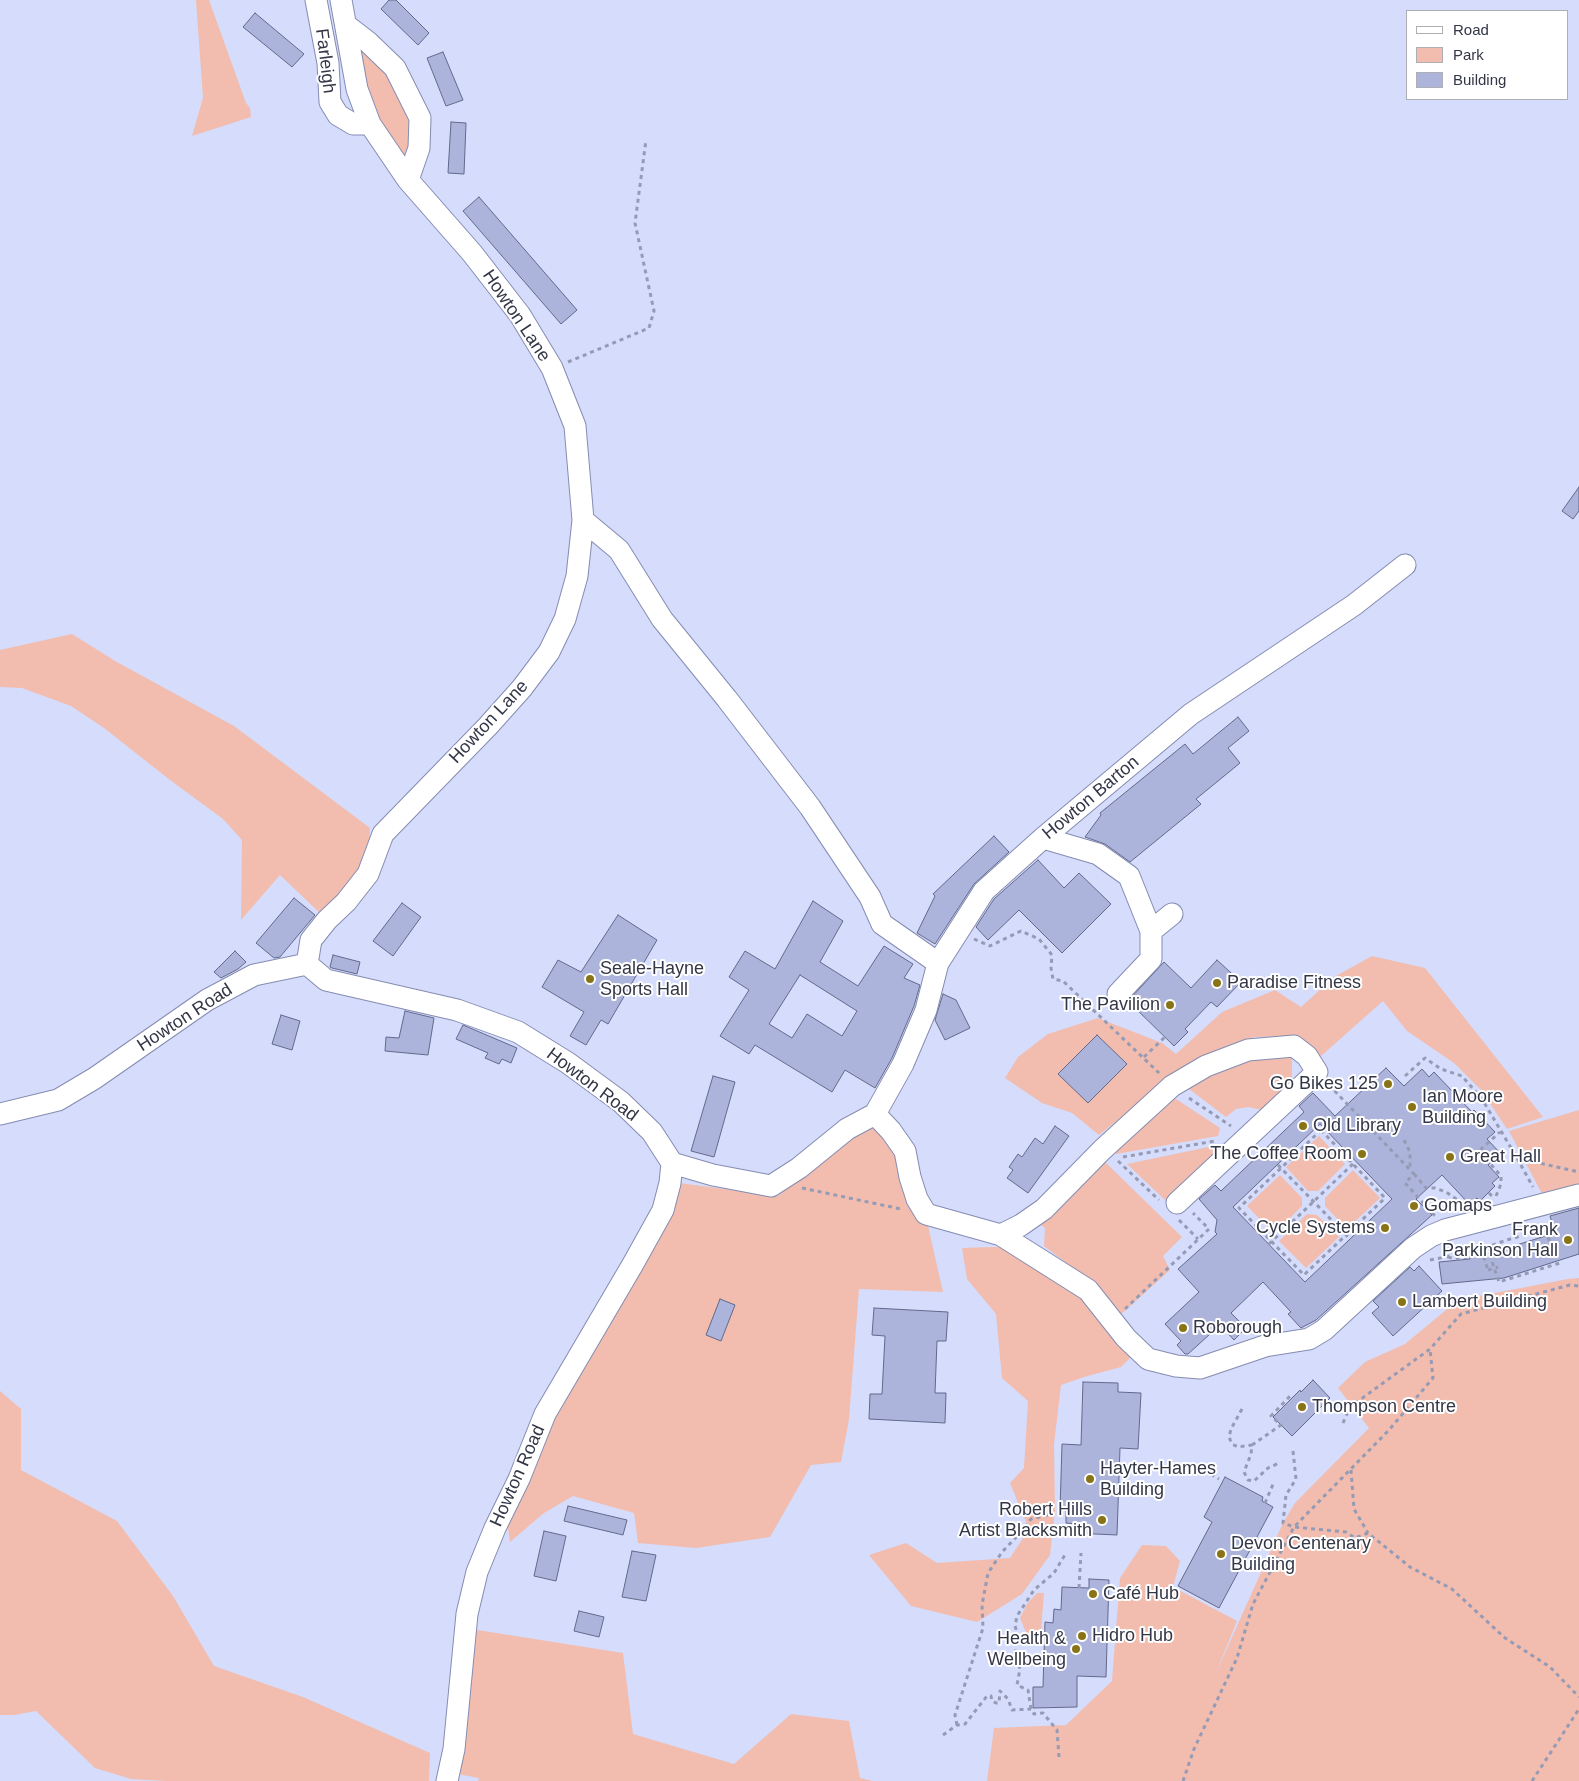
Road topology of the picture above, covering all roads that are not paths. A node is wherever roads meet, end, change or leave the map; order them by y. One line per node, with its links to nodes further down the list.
1 (316, 0): 4 (street, Farleigh)
2 (341, 0): 3 (street, Howton Lane)
3 (346, 25): 4 (street, Howton Lane); 5 (street)
4 (370, 124): 5 (street, Howton Lane)
5 (408, 180): 6 (street, Howton Lane)
6 (583, 520): 11 (street); 12 (street, Howton Lane)
7 (1405, 565): 8 (street, Howton Barton)
8 (1043, 838): 10 (street); 11 (street, Howton Barton)
9 (1172, 914): 10 (street)
10 (1151, 931): 13 (street)
11 (938, 963): 15 (street, Howton Barton)
12 (307, 964): 14 (street, Howton Road); 16 (street, Howton Road)
13 (1118, 994)
14 (0, 1114)
15 (875, 1114): 16 (street); 19 (street)
16 (672, 1163): 20 (street, Howton Road)
17 (1579, 1194): 19 (street)
18 (1173, 1209): 19 (street)
19 (1001, 1235)
20 (447, 1781)

